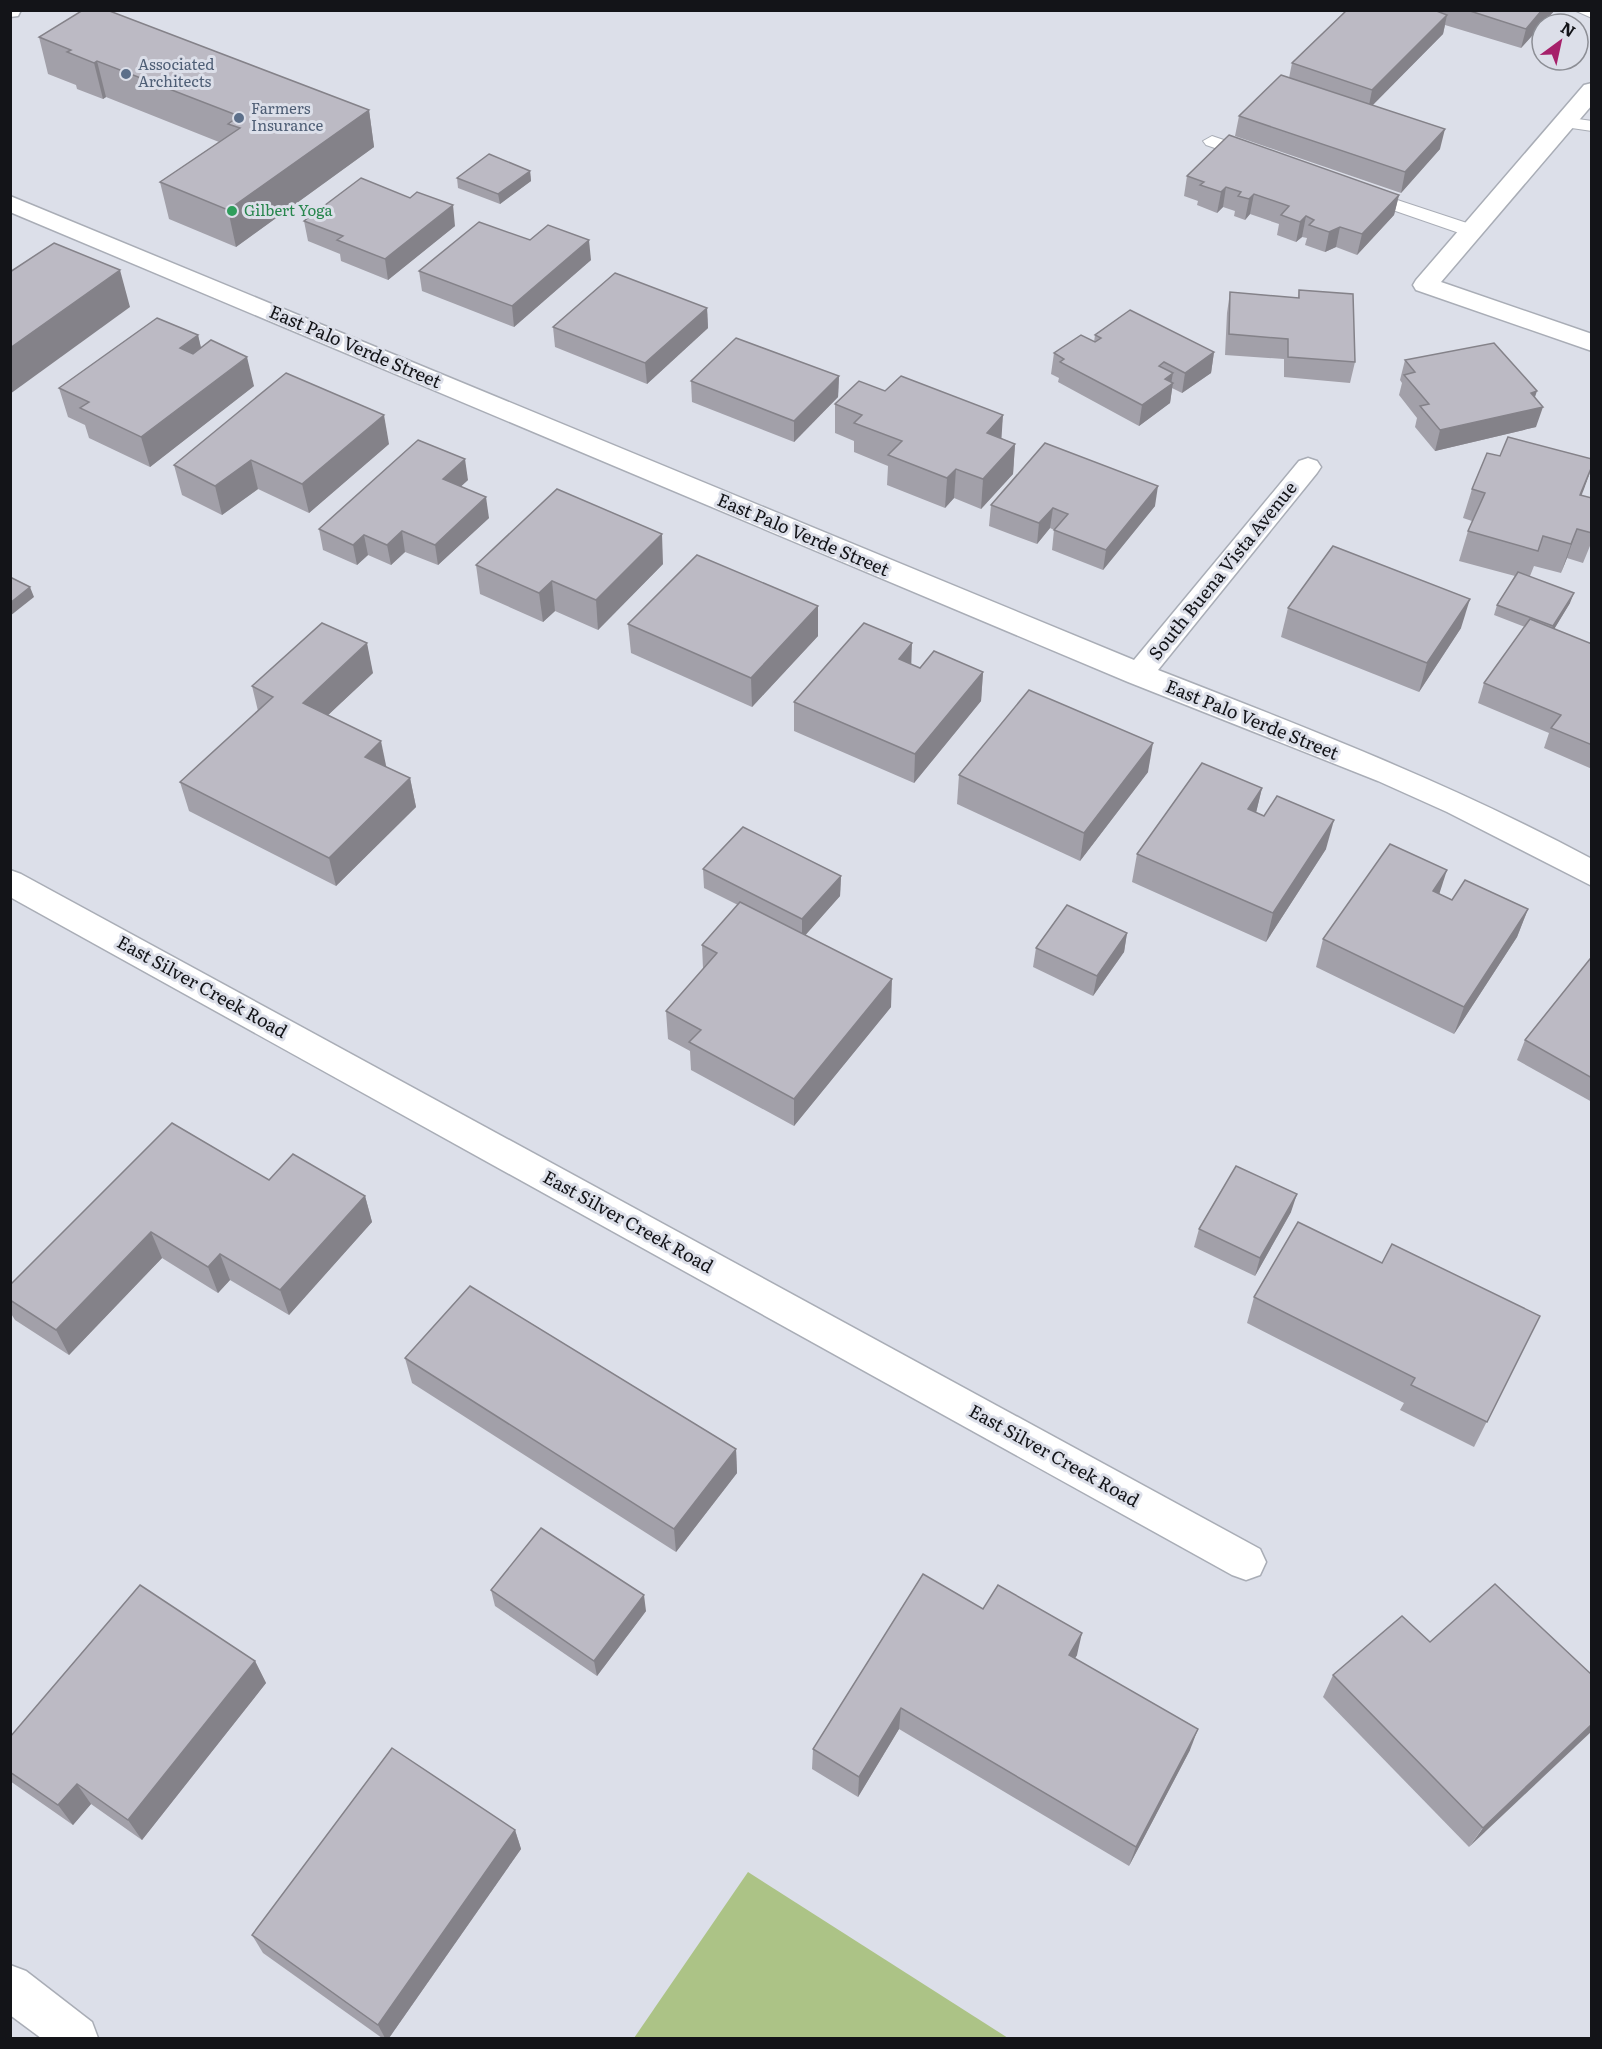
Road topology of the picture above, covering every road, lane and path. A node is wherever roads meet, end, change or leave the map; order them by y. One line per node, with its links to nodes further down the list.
1 (1582, 10): 2 (lane)
2 (1592, 13)
3 (1592, 90): 4 (street)
4 (1564, 122): 5 (lane); 10 (street)
5 (1592, 126)
6 (1212, 141): 7 (lane)
7 (1268, 161)
8 (1347, 188): 10 (lane)
9 (10, 203): 13 (street, East Palo Verde Street)
10 (1472, 231): 11 (street)
11 (1592, 343)
12 (1308, 467): 13 (street, South Buena Vista Avenue)
13 (1138, 675): 14 (street, East Palo Verde Street)
14 (1592, 874)
15 (10, 882): 16 (street, East Silver Creek Road)
16 (1246, 1562)
17 (10, 1987): 18 (street)
18 (76, 2038)

